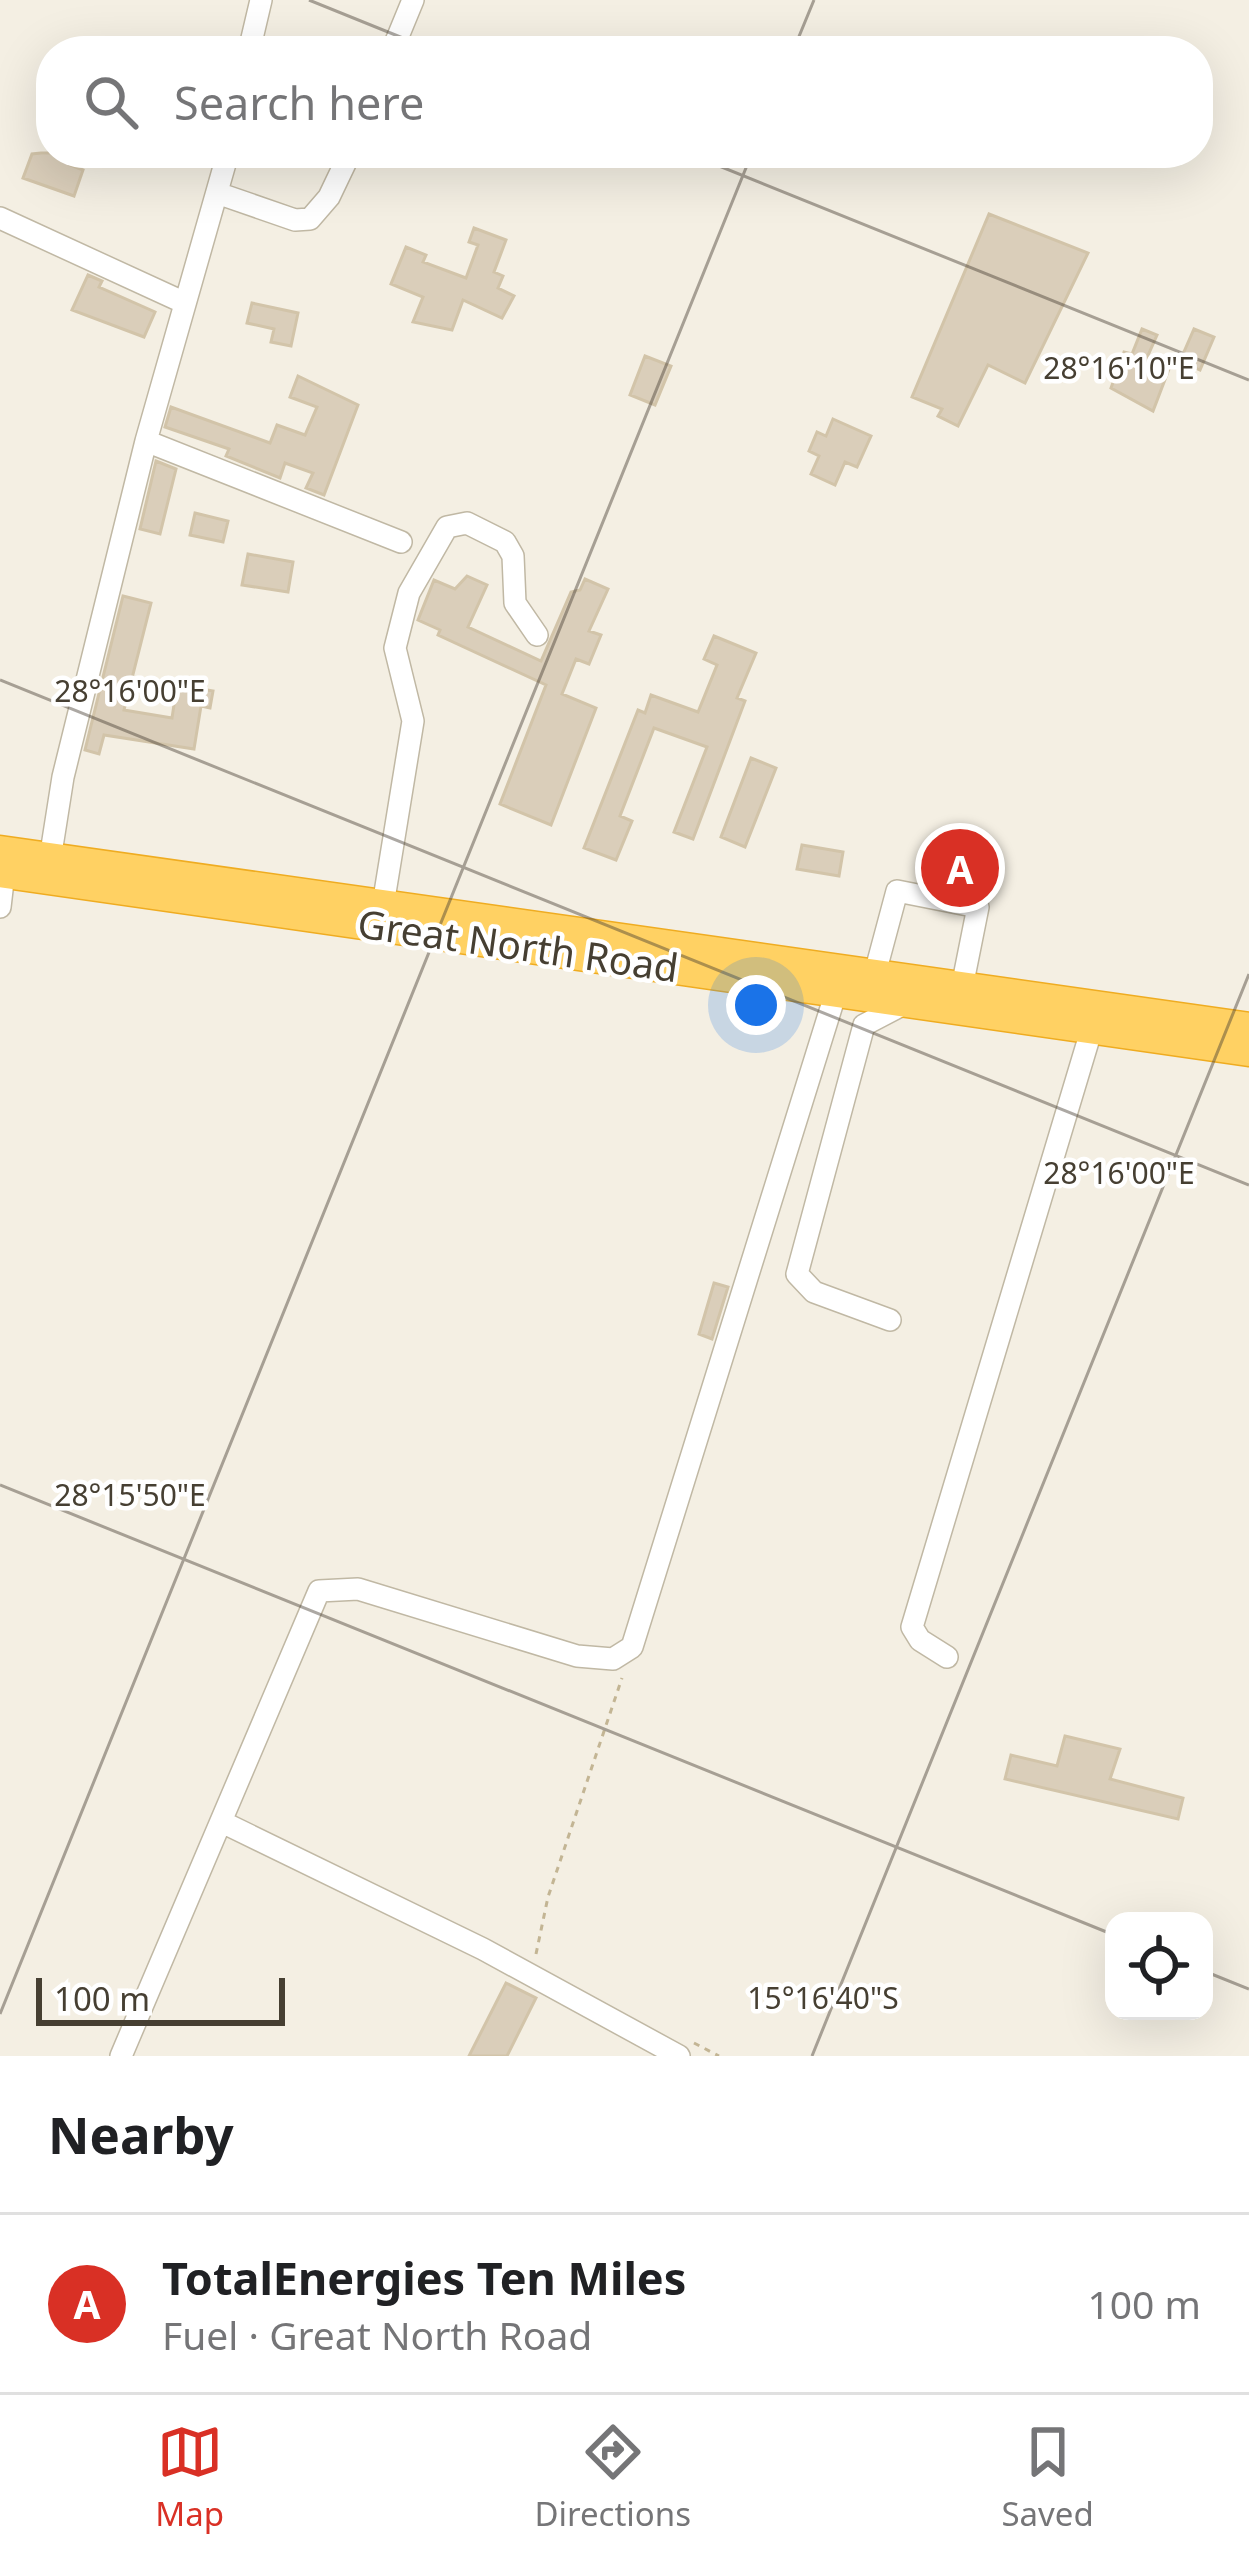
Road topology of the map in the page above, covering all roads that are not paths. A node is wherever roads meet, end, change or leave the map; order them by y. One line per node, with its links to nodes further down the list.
1 (262, 0): 3 (street)
2 (413, 0): 4 (street)
3 (253, 36)
4 (398, 36)
5 (225, 168): 7 (street)
6 (343, 168): 7 (street)
7 (220, 194): 9 (street)
8 (0, 218): 9 (street)
9 (185, 303): 10 (street)
10 (146, 441): 11 (street); 14 (street)
11 (401, 542)
12 (537, 635): 15 (street)
13 (3, 862): 14 (highway, Great North Road); 16 (street)
14 (49, 868): 15 (highway, Great North Road); 18 (highway, Great North Road)
15 (383, 905): 17 (highway, Great North Road)
16 (0, 907)
17 (872, 986): 18 (highway, Great North Road); 19 (highway, Great North Road); 19 (street); 20 (highway, Great North Road)
18 (836, 992): 26 (street)
19 (959, 998): 20 (highway, Great North Road); 21 (highway, Great North Road); 22 (highway, Great North Road)
20 (910, 1002): 24 (street)
21 (1092, 1028): 23 (highway, Great North Road); 25 (street)
22 (1249, 1028)
23 (1249, 1051)
24 (890, 1321)
25 (946, 1657)
26 (222, 1822): 27 (street); 28 (street)
27 (680, 2046)
28 (121, 2056)

